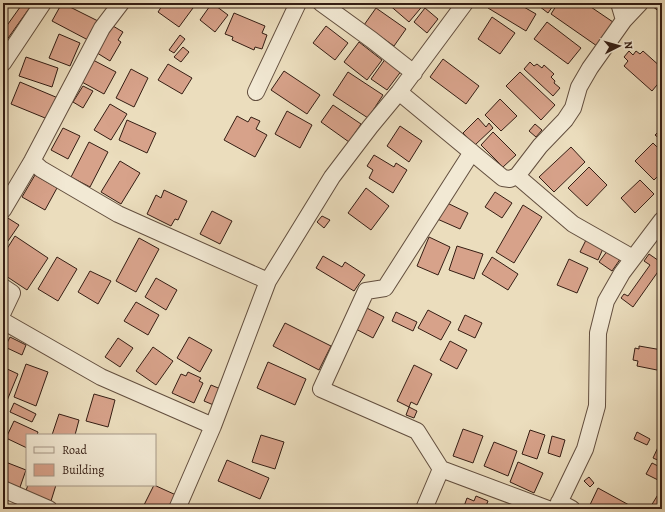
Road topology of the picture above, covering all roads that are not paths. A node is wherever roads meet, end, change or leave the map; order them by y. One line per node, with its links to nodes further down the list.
1 (43, 3): 9 (street)
2 (121, 3): 14 (street)
3 (298, 3): 11 (street)
4 (321, 3): 10 (street)
5 (465, 3): 10 (street)
6 (619, 3): 8 (street)
7 (640, 3): 8 (street)
8 (624, 20): 15 (street)
9 (3, 63)
10 (414, 73): 12 (street)
11 (256, 92)
12 (399, 92): 13 (street); 19 (street)
13 (472, 152): 15 (street); 24 (street)
14 (32, 161): 16 (street); 19 (street)
15 (517, 176): 18 (street)
16 (3, 210)
17 (662, 220): 18 (street)
18 (633, 258): 26 (street)
19 (268, 281): 23 (street)
20 (3, 287): 21 (street)
21 (3, 312)
22 (3, 321): 23 (street)
23 (213, 426): 28 (street)
24 (441, 469): 26 (street); 29 (street)
25 (3, 489): 27 (street)
26 (559, 507)
27 (49, 509)
28 (177, 509)
29 (424, 509)

